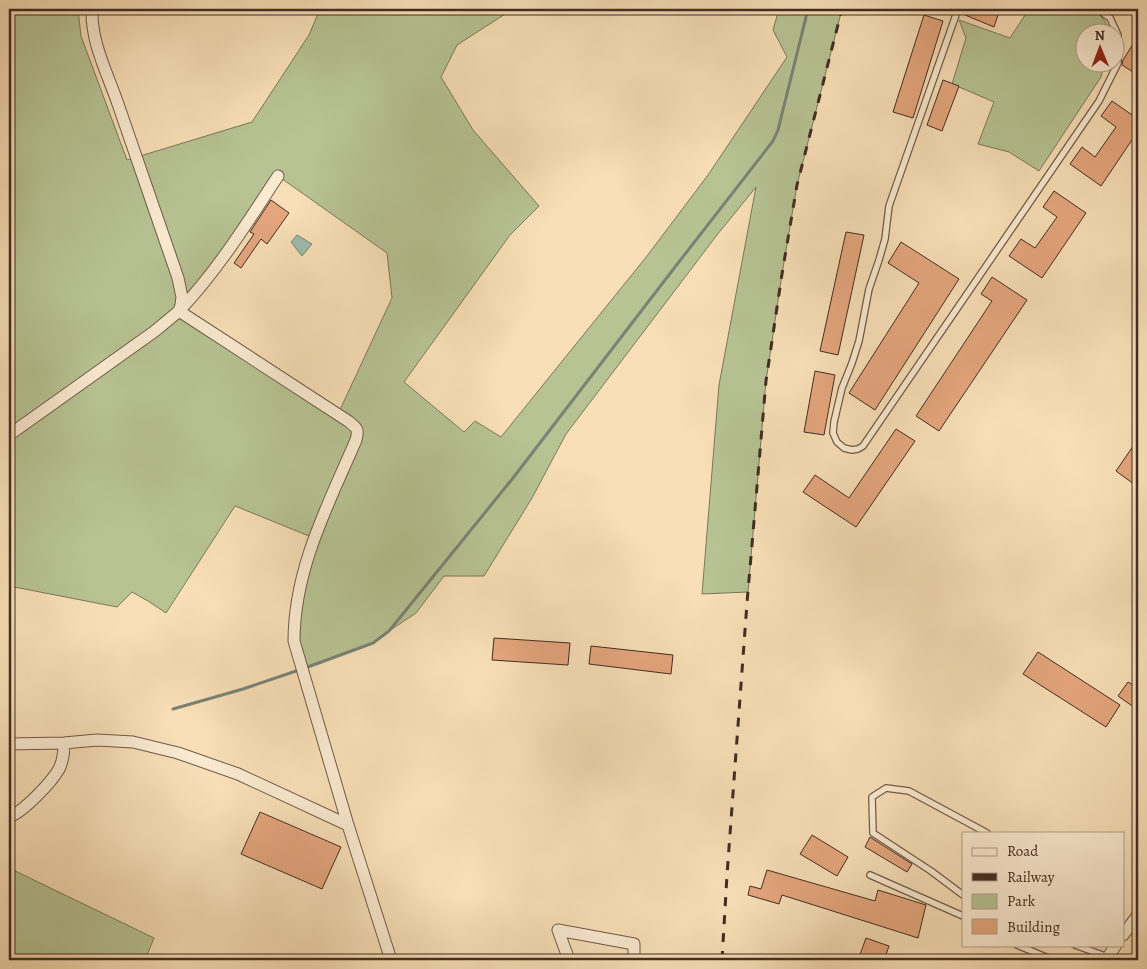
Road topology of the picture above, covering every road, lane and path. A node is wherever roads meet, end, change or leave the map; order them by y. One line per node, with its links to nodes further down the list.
1 (92, 9): 5 (street)
2 (958, 9): 3 (lane)
3 (1097, 9)
4 (278, 176): 5 (street)
5 (179, 311): 6 (street); 10 (street)
6 (9, 436)
7 (64, 743): 8 (street); 9 (street); 10 (street)
8 (9, 744)
9 (9, 817)
10 (348, 825): 22 (street)
11 (984, 832): 13 (lane)
12 (870, 875): 15 (lane)
13 (962, 894)
14 (1138, 914): 16 (street)
15 (962, 916)
16 (1134, 926): 17 (street)
17 (1124, 934)
18 (1019, 946): 25 (lane)
19 (1077, 946): 21 (lane)
20 (1115, 946): 21 (street)
21 (1107, 958)
22 (391, 960)
23 (569, 960): 24 (street)
24 (634, 960)
25 (1053, 960)

